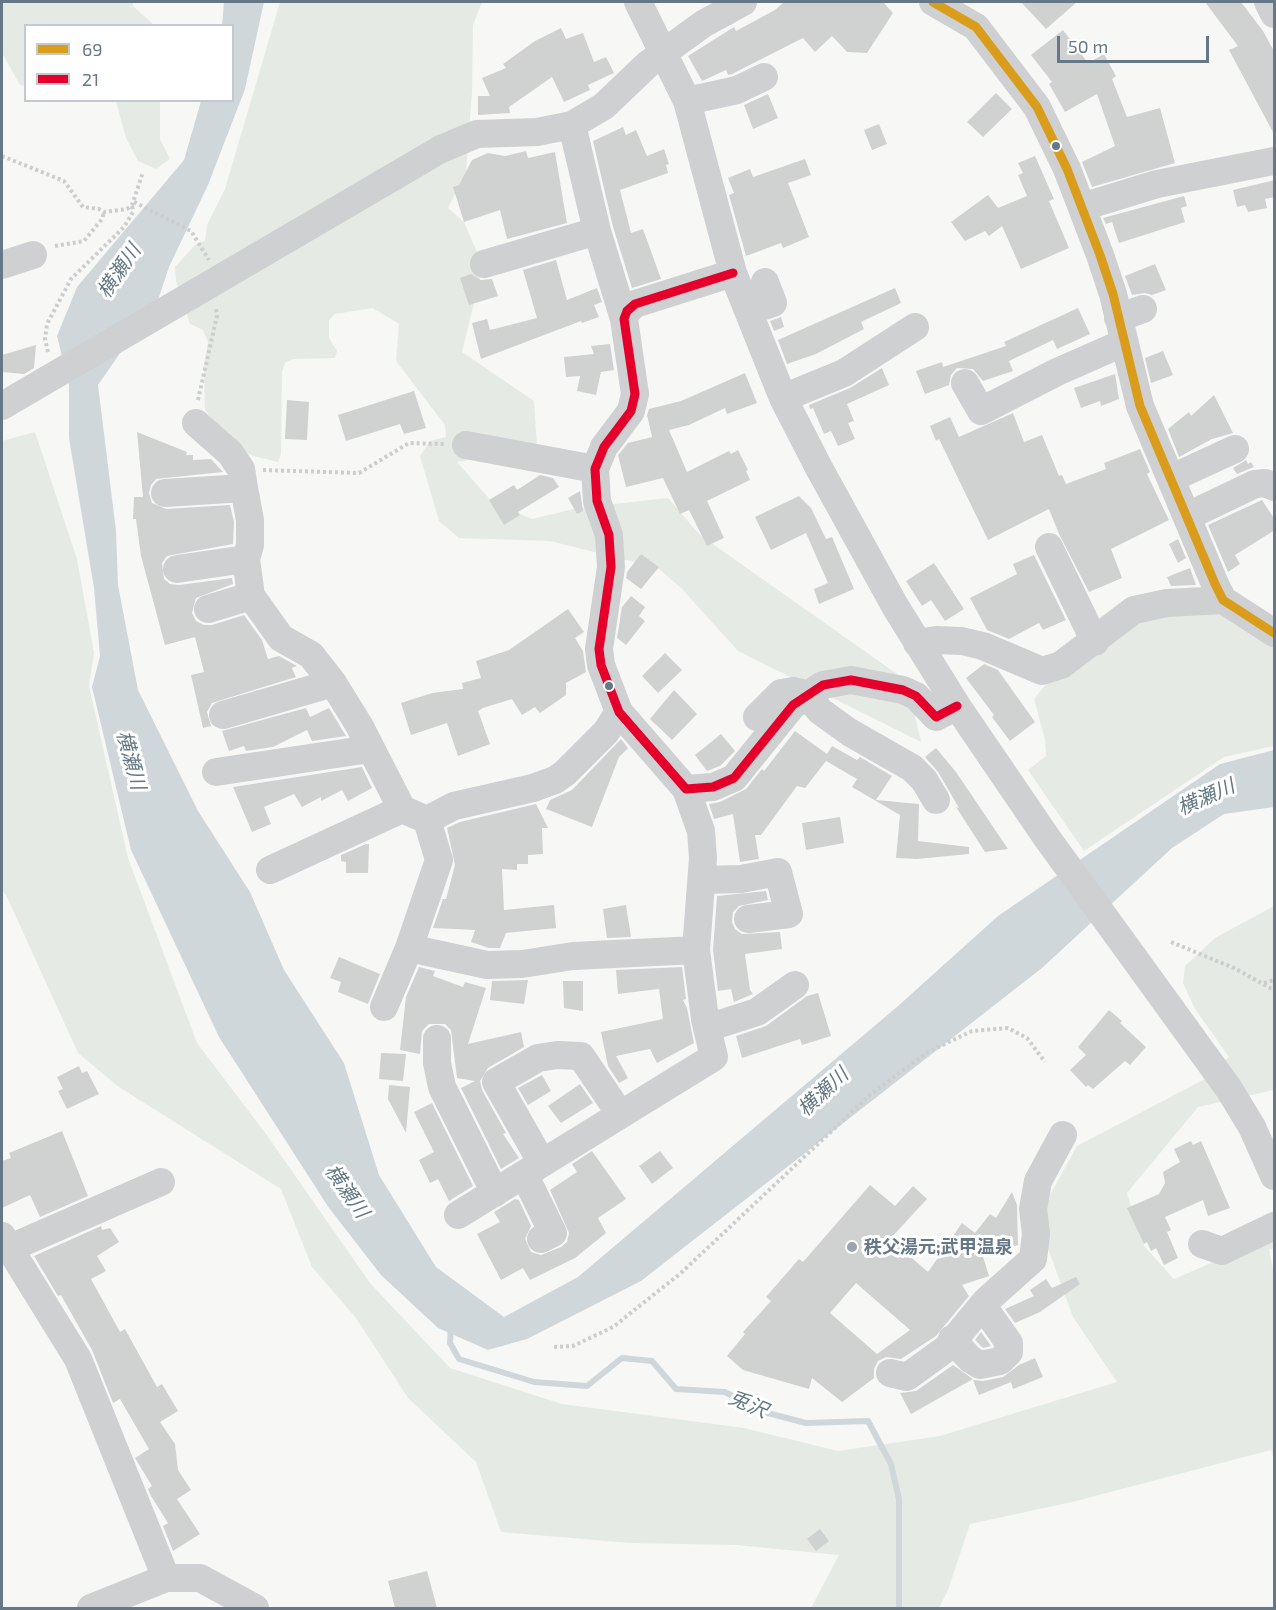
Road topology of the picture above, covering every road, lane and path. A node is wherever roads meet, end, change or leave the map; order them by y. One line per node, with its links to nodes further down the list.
1 (638, 2): 6 (street)
2 (742, 2): 6 (street)
3 (933, 2): 14 (street)
4 (1268, 2): 5 (street)
5 (1275, 14)
6 (664, 54): 8 (street); 9 (street)
7 (764, 77): 8 (street)
8 (687, 101): 21 (street)
9 (572, 125): 16 (street); 31 (street, bridge)
10 (2, 156): 15 (path)
11 (1275, 162): 14 (street)
12 (143, 172): 13 (path)
13 (133, 203): 15 (path); 18 (path); 28 (path)
14 (1082, 207): 26 (street)
15 (104, 212): 17 (path)
16 (597, 231): 19 (street); 25 (street)
17 (33, 255): 20 (street)
18 (210, 262)
19 (484, 264)
20 (2, 265)
21 (733, 273): 24 (street); 25 (street)
22 (765, 282): 24 (street)
23 (216, 305): 32 (path)
24 (749, 311): 30 (street)
25 (624, 319): 35 (street)
26 (1128, 324): 29 (street); 36 (street)
27 (915, 327): 30 (street)
28 (50, 358)
29 (965, 383)
30 (783, 398): 49 (street)
31 (2, 406)
32 (196, 423): 37 (street)
33 (466, 445): 35 (street); 37 (path)
34 (1235, 449): 36 (street)
35 (595, 469): 53 (street)
36 (1172, 478): 40 (street)
37 (243, 479): 39 (street); 42 (street)
38 (1275, 488): 40 (street)
39 (165, 493)
40 (1188, 516): 45 (street)
41 (1049, 547): 48 (street)
42 (246, 559): 43 (street); 44 (street)
43 (177, 568)
44 (251, 596): 46 (street); 50 (street)
45 (1223, 600): 47 (street); 48 (street)
46 (208, 609)
47 (1275, 633)
48 (1095, 642): 49 (street)
49 (917, 643): 52 (street)
50 (333, 683): 54 (street); 56 (street)
51 (806, 694): 52 (street); 55 (street); 58 (street); 59 (street)
52 (957, 706): 78 (street)
53 (619, 712): 58 (street); 60 (street)
54 (223, 715)
55 (757, 717)
56 (370, 749): 57 (street); 60 (street)
57 (216, 772)
58 (686, 789): 62 (street)
59 (936, 800)
60 (414, 814): 61 (street); 65 (street)
61 (270, 870)
62 (702, 880): 63 (street); 66 (street)
63 (748, 919)
64 (1172, 942): 68 (path)
65 (408, 948): 66 (street); 71 (street)
66 (696, 950): 72 (street)
67 (1275, 980): 68 (path)
68 (1263, 983): 70 (path)
69 (795, 985): 72 (street)
70 (1275, 990)
71 (384, 1007)
72 (708, 1028): 75 (street)
73 (437, 1039): 80 (street)
74 (1045, 1062): 88 (path)
75 (620, 1114): 77 (street); 77 (street)
76 (1063, 1135): 86 (street)
77 (533, 1169): 80 (street); 83 (street)
78 (1275, 1176)
79 (161, 1182): 84 (street)
80 (495, 1192): 81 (street)
81 (458, 1215)
82 (1275, 1226): 85 (street)
83 (541, 1239)
84 (6, 1242): 90 (street)
85 (1202, 1244)
86 (982, 1306): 87 (street); 87 (street)
87 (952, 1339): 89 (street)
88 (554, 1347)
89 (890, 1373)
90 (165, 1578): 91 (street); 92 (street)
91 (91, 1608)
92 (255, 1608)

